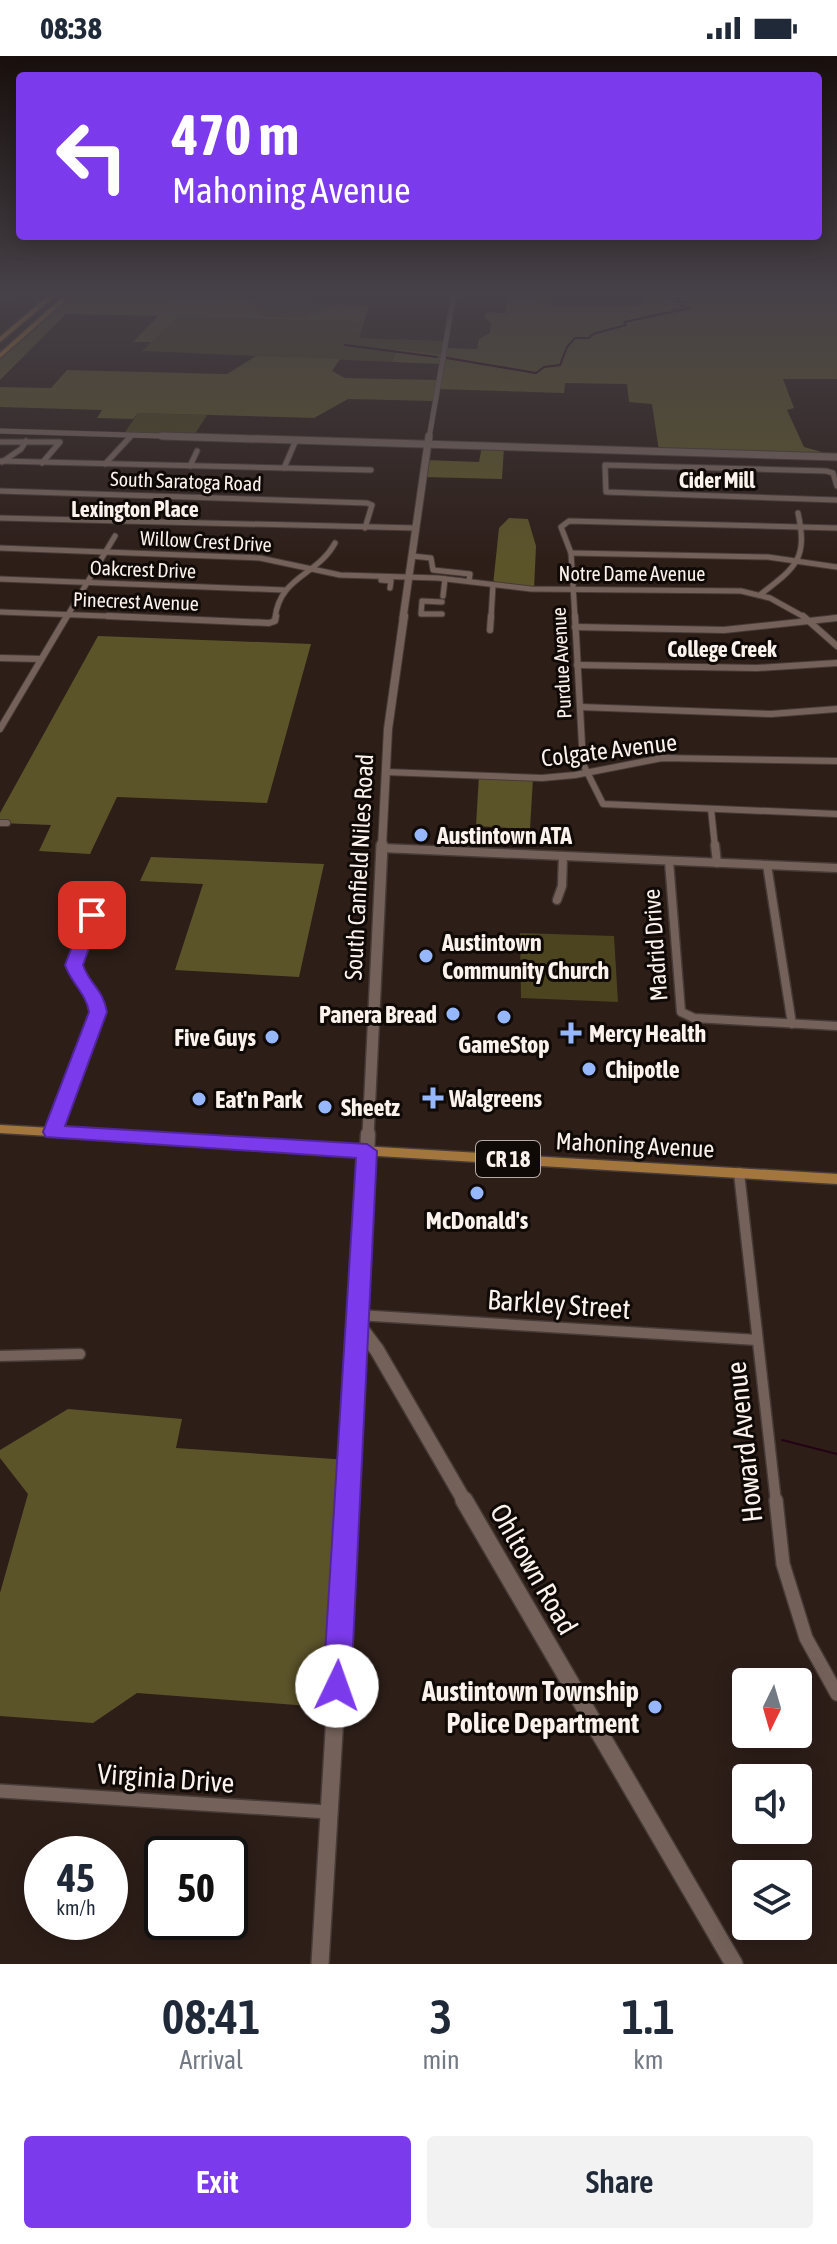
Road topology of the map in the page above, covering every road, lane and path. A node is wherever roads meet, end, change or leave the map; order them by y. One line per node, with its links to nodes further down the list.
1 (439, 383): 7 (main road, South Canfield Niles Road)
2 (0, 431): 3 (main road)
3 (130, 435): 4 (main road); 13 (street)
4 (299, 440): 7 (main road); 15 (street)
5 (26, 441): 6 (street); 11 (street); 12 (street)
6 (0, 442)
7 (428, 444): 9 (main road); 25 (main road, South Canfield Niles Road)
8 (197, 451): 14 (street)
9 (707, 453): 10 (main road); 16 (street)
10 (837, 457)
11 (1, 462): 12 (street)
12 (42, 463): 13 (street)
13 (105, 464): 14 (street)
14 (190, 466): 15 (street)
15 (286, 468): 17 (street)
16 (710, 468): 18 (street); 20 (street)
17 (371, 470)
18 (837, 486)
19 (0, 491): 24 (street, South Saratoga Road)
20 (837, 500)
21 (798, 513): 23 (street)
22 (0, 518): 24 (street)
23 (802, 527): 26 (street); 31 (street, Purdue Avenue); 33 (street)
24 (365, 528): 25 (street)
25 (416, 528): 32 (main road, South Canfield Niles Road)
26 (837, 528)
27 (115, 536): 30 (street)
28 (335, 543): 35 (street)
29 (0, 548): 30 (street, Willow Crest Drive)
30 (105, 552): 35 (street, Willow Crest Drive); 41 (street)
31 (571, 553): 33 (street); 45 (street, Purdue Avenue)
32 (412, 556): 39 (street); 40 (main road, South Canfield Niles Road)
33 (799, 561): 34 (street); 46 (street)
34 (837, 567)
35 (310, 568): 36 (street, Willow Crest Drive); 44 (street)
36 (376, 576): 40 (street, Willow Crest Drive); 43 (street)
37 (0, 579): 41 (street, Oakcrest Drive)
38 (445, 579): 39 (street, Notre Dame Avenue); 40 (street, Notre Dame Avenue); 48 (street)
39 (469, 581): 42 (street, Notre Dame Avenue)
40 (409, 582): 47 (main road, South Canfield Niles Road)
41 (87, 583): 44 (street, Oakcrest Drive); 51 (street)
42 (493, 585): 45 (street, Notre Dame Avenue); 55 (street)
43 (390, 588)
44 (284, 590): 51 (street, Pinecrest Avenue)
45 (573, 590): 46 (street, Notre Dame Avenue); 54 (street, Purdue Avenue)
46 (761, 594): 53 (street, Notre Dame Avenue)
47 (405, 608): 48 (street); 65 (main road, South Canfield Niles Road)
48 (421, 608): 50 (street)
49 (0, 612): 51 (street, Pinecrest Avenue)
50 (442, 614)
51 (68, 615): 58 (street)
52 (837, 618): 53 (street)
53 (810, 621): 54 (street); 56 (street, Notre Dame Avenue)
54 (575, 627): 60 (street, Purdue Avenue)
55 (490, 630)
56 (837, 646)
57 (0, 658): 58 (street)
58 (41, 659): 63 (street)
59 (837, 663): 60 (street)
60 (577, 665): 61 (street, Purdue Avenue)
61 (580, 707): 62 (street); 66 (street, Purdue Avenue)
62 (837, 709)
63 (0, 729)
64 (837, 761): 66 (street, Colgate Avenue)
65 (386, 772): 66 (street, Colgate Avenue); 69 (main road, South Canfield Niles Road)
66 (586, 773): 67 (street, Purdue Avenue)
67 (711, 809): 68 (street); 72 (street)
68 (837, 814)
69 (382, 848): 70 (street); 81 (main road, South Canfield Niles Road)
70 (563, 856): 71 (street); 75 (street)
71 (669, 861): 72 (street); 77 (street, Madrid Drive)
72 (717, 863): 73 (street)
73 (767, 865): 74 (street); 77 (street)
74 (837, 868)
75 (557, 900)
76 (96, 903): 80 (street)
77 (792, 1024): 78 (street, Madrid Drive)
78 (837, 1026)
79 (0, 1129): 80 (main road, Mahoning Avenue / CR 18)
80 (53, 1132): 81 (main road, Mahoning Avenue / CR 18)
81 (367, 1151): 82 (main road, Mahoning Avenue / CR 18); 84 (main road, South Canfield Niles Road)
82 (739, 1173): 83 (main road, Mahoning Avenue / CR 18); 85 (street, Howard Avenue)
83 (837, 1179)
84 (359, 1321): 85 (street, Barkley Street); 90 (main road, South Canfield Niles Road); 92 (main road, Ohltown Road)
85 (757, 1340): 88 (street, Howard Avenue)
86 (80, 1354): 87 (street)
87 (0, 1356)
88 (837, 1694)
89 (0, 1791): 90 (street, Virginia Drive)
90 (328, 1812): 91 (main road, South Canfield Niles Road)
91 (320, 1964)
92 (734, 1964)

